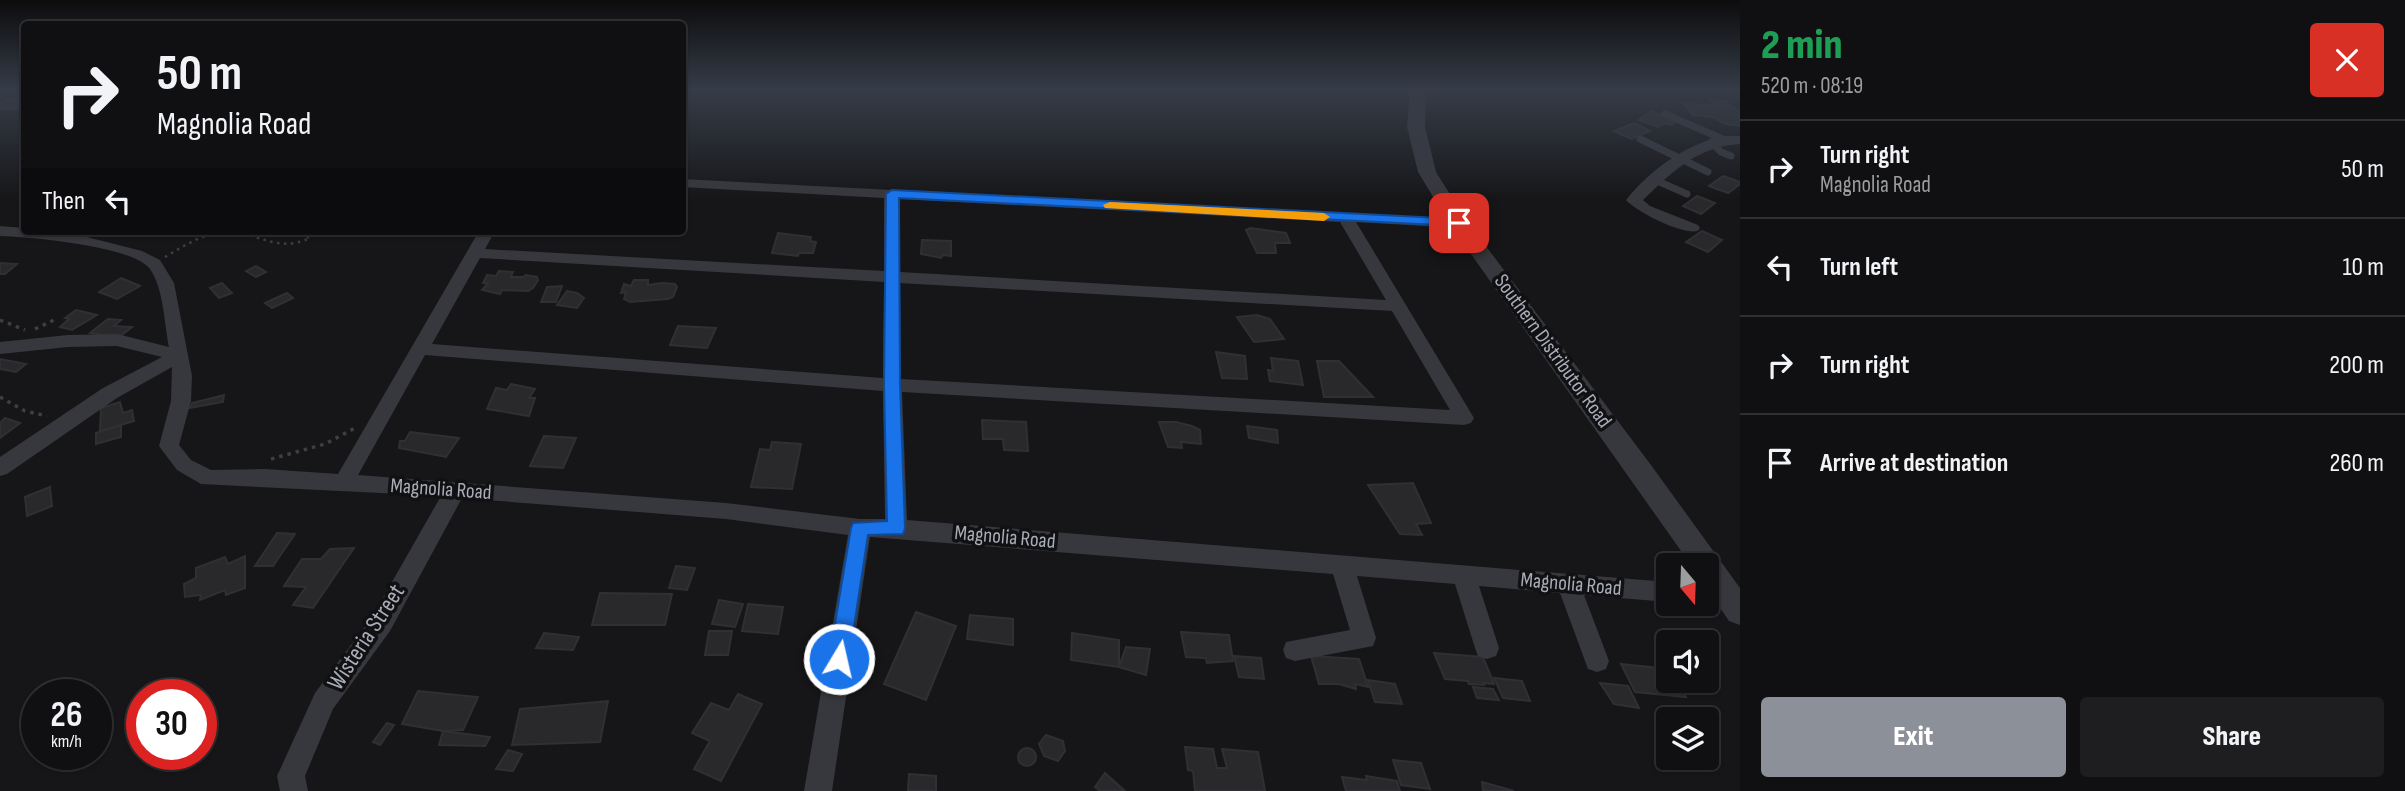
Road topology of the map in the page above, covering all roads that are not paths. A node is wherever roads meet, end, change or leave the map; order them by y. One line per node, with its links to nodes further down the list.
1 (1416, 126): 15 (street, Southern Distributor Road)
2 (1689, 126): 4 (lane)
3 (1640, 139): 7 (lane)
4 (1717, 140): 5 (street); 6 (lane); 7 (street)
5 (1740, 140)
6 (1731, 156)
7 (1680, 157): 8 (lane); 9 (street)
8 (1708, 172)
9 (1656, 180): 11 (street); 13 (lane)
10 (686, 183): 12 (street)
11 (1642, 193): 16 (street)
12 (892, 194): 14 (street); 22 (street)
13 (1687, 194)
14 (1346, 218): 15 (street); 23 (street)
15 (1459, 223): 37 (street, Southern Distributor Road)
16 (1692, 228)
17 (0, 231): 18 (street)
18 (21, 232)
19 (65, 235): 26 (street)
20 (485, 235): 21 (street)
21 (474, 253): 22 (street); 25 (street)
22 (892, 278): 23 (street); 27 (street)
23 (1396, 306): 27 (street)
24 (0, 348): 26 (street)
25 (422, 349): 27 (street); 29 (street)
26 (181, 356): 28 (street); 29 (street, Magnolia Road)
27 (892, 385): 32 (street)
28 (0, 468)
29 (343, 483): 30 (street, Magnolia Road)
30 (456, 489): 31 (street, Magnolia Road); 41 (street, Wisteria Street)
31 (860, 528): 32 (street, Magnolia Road); 42 (street)
32 (896, 528): 33 (street, Magnolia Road)
33 (1341, 565): 34 (street, Magnolia Road); 39 (street)
34 (1464, 575): 35 (street, Magnolia Road); 38 (street)
35 (1568, 584): 36 (street, Magnolia Road); 40 (street)
36 (1656, 591)
37 (1729, 600)
38 (1487, 648)
39 (1295, 650)
40 (1597, 661)
41 (294, 791)
42 (818, 791)

